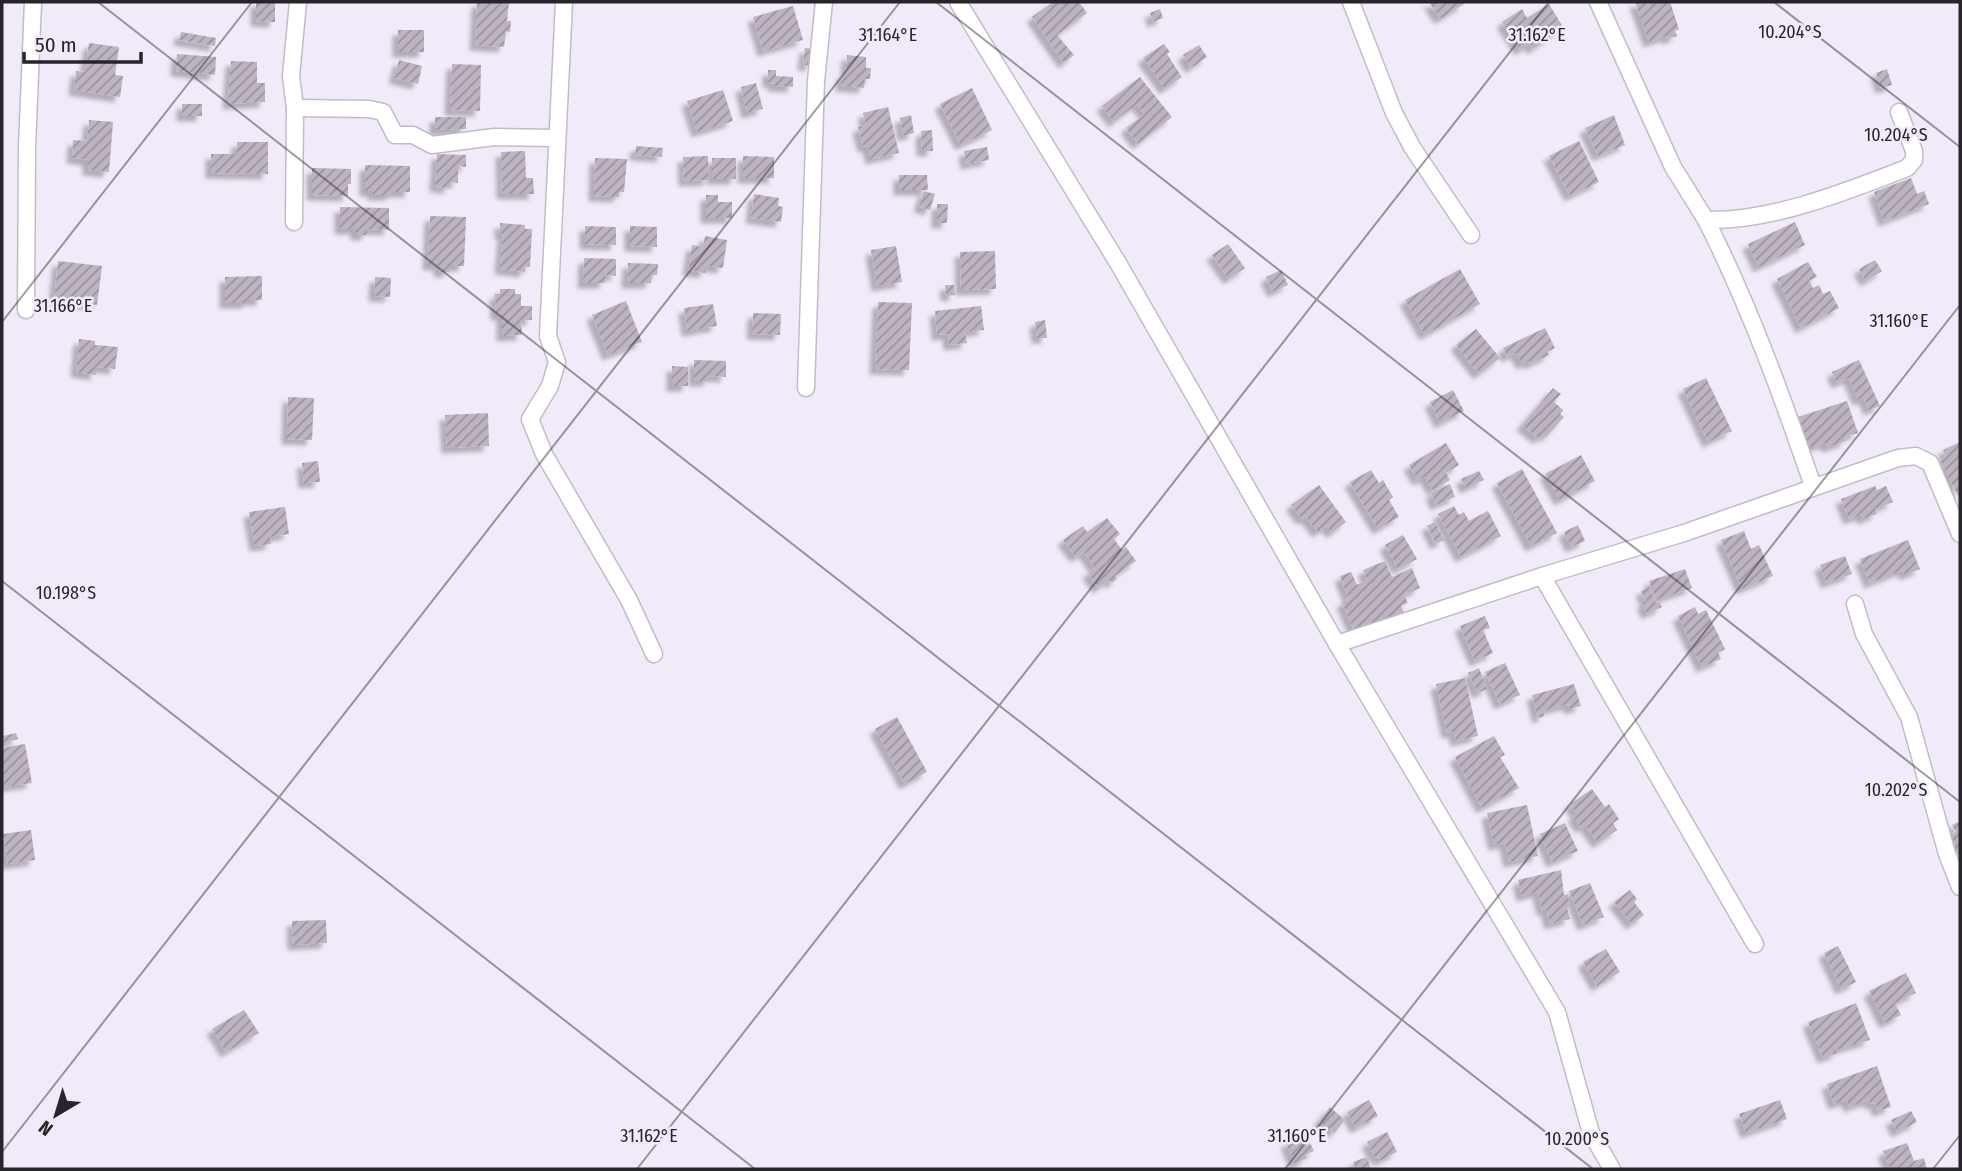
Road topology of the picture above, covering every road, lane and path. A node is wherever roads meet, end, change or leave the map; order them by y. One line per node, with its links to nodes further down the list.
1 (33, 2): 14 (street)
2 (298, 2): 8 (street)
3 (564, 2): 10 (street)
4 (824, 2): 15 (street)
5 (958, 2): 20 (street)
6 (1351, 2): 13 (street)
7 (1598, 2): 11 (street)
8 (295, 108): 10 (street); 12 (street)
9 (1899, 112): 11 (street)
10 (556, 138): 21 (street)
11 (1706, 220): 16 (street)
12 (294, 222)
13 (1471, 235)
14 (26, 310)
15 (806, 388)
16 (1813, 486): 17 (street); 18 (street)
17 (1960, 534)
18 (1542, 576): 20 (street); 23 (street)
19 (1854, 604): 22 (street)
20 (1337, 644): 24 (street)
21 (654, 654)
22 (1960, 887)
23 (1755, 944)
24 (1612, 1169)

